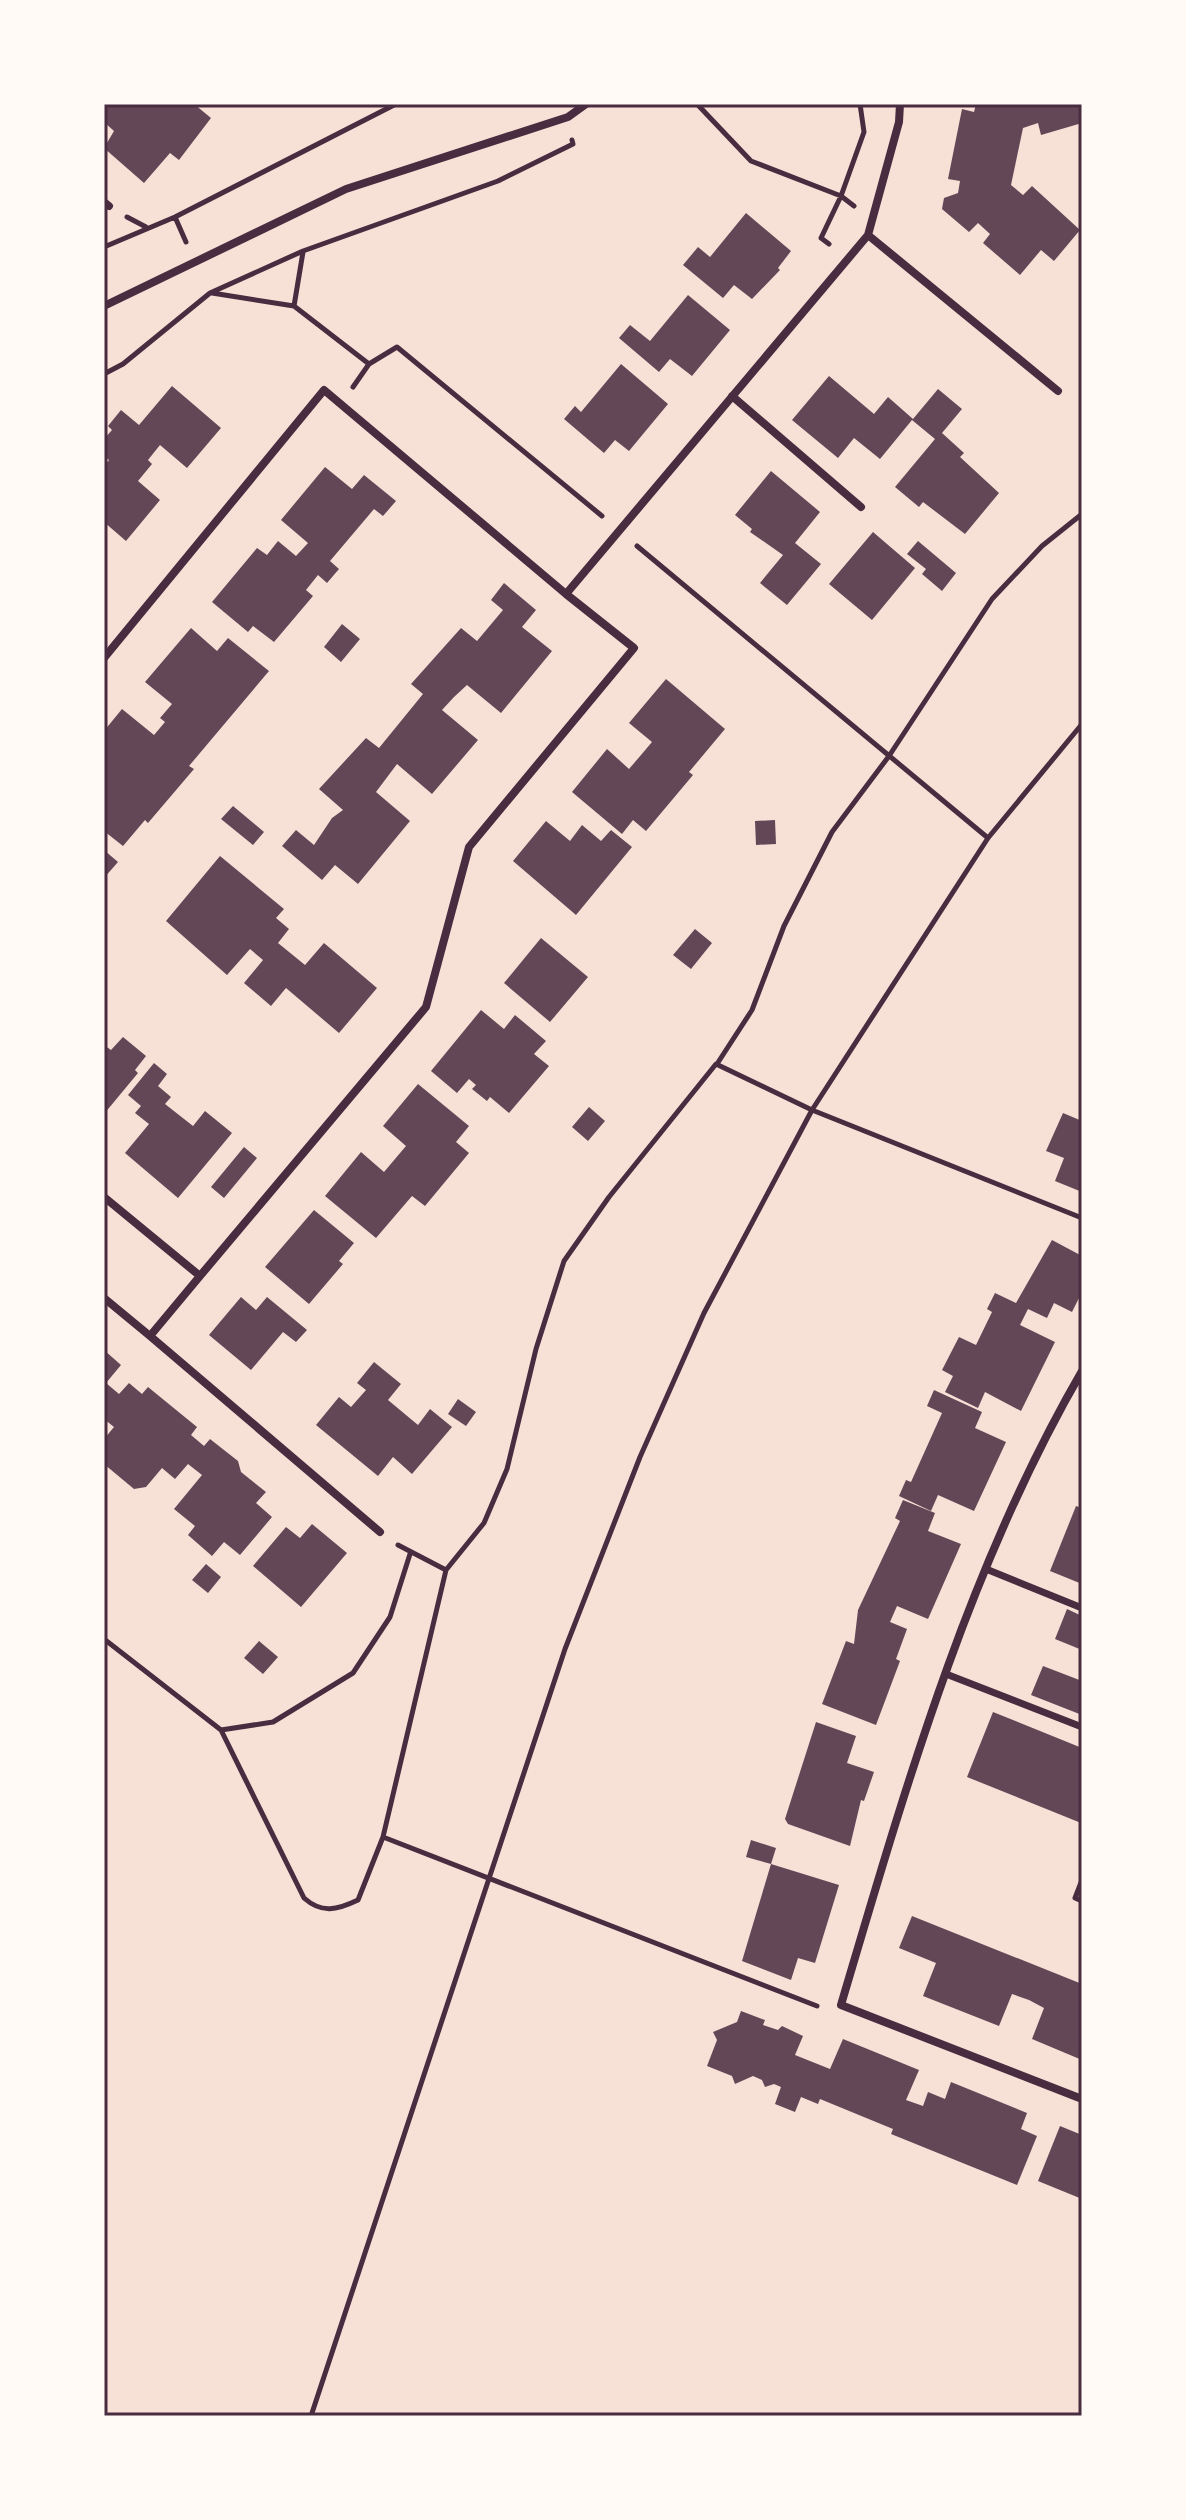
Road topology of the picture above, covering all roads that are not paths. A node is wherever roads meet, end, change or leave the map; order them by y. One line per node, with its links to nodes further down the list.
1 (586, 104): 4 (street)
2 (900, 104): 3 (street)
3 (868, 235): 5 (street); 6 (street)
4 (104, 306)
5 (1058, 391)
6 (732, 396): 7 (street); 8 (street)
7 (861, 507)
8 (566, 594): 9 (street); 11 (street)
9 (104, 658)
10 (104, 1197): 11 (street)
11 (200, 1276): 13 (street)
12 (104, 1298): 13 (street)
13 (150, 1336): 15 (street)
14 (1082, 1371): 16 (street)
15 (380, 1532)
16 (986, 1569): 17 (street); 18 (street)
17 (1082, 1608)
18 (946, 1674): 19 (street); 20 (street)
19 (1082, 1727)
20 (1082, 2099)

